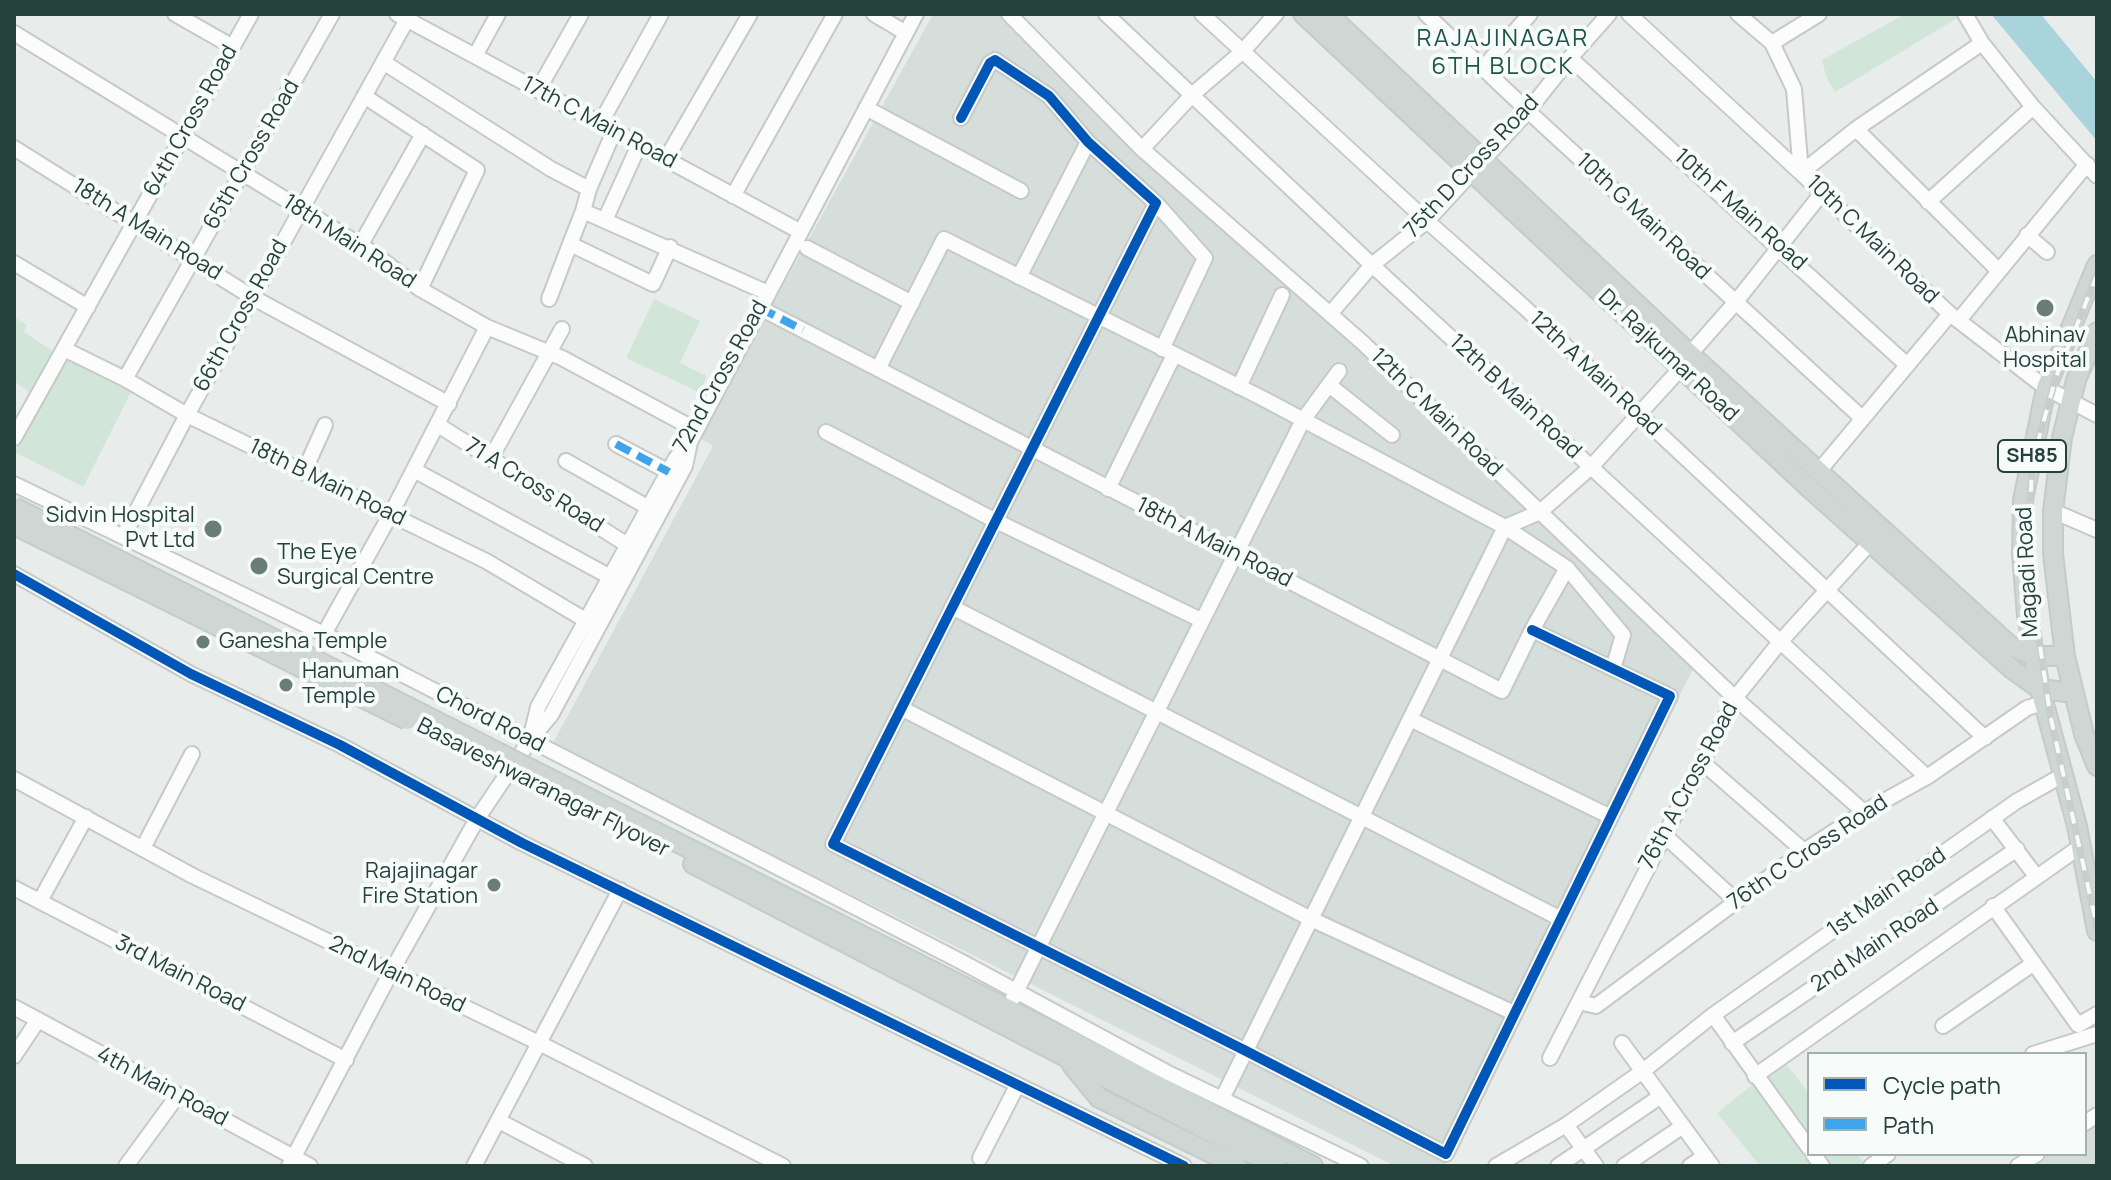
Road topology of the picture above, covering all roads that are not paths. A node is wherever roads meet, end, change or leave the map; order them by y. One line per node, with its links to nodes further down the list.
1 (175, 14): 29 (street)
2 (251, 14): 29 (street, 64th Cross Road)
3 (332, 14): 54 (street, 65th Cross Road)
4 (498, 14): 31 (street)
5 (581, 14): 35 (street)
6 (661, 14): 42 (street)
7 (750, 14): 51 (street)
8 (835, 14): 60 (street)
9 (874, 14): 26 (street)
10 (916, 14): 26 (street, 72nd Cross Road)
11 (1009, 14): 50 (street, 12th C Main Road)
12 (1106, 14): 36 (street, 12th B Main Road)
13 (1202, 14): 30 (street, 12th A Main Road)
14 (1276, 14): 30 (street)
15 (1303, 14): 53 (main road, Dr. Rajkumar Road)
16 (1328, 14): 53 (main road, Dr. Rajkumar Road)
17 (1530, 14): 34 (street)
18 (1609, 14): 32 (street, 75th D Cross Road)
19 (1629, 14): 55 (street)
20 (1738, 14): 27 (street, 10th C Main Road)
21 (1819, 14): 27 (street)
22 (1965, 14): 28 (street)
23 (405, 16): 31 (street, 17th C Main Road); 33 (street, 66th Cross Road)
24 (1433, 16): 34 (street, 10th G Main Road)
25 (14, 33): 46 (street, 18th Main Road)
26 (906, 33): 39 (street, 72nd Cross Road)
27 (1772, 43): 55 (street, 10th C Main Road)
28 (1982, 43): 38 (street); 43 (street)
29 (233, 47): 46 (street, 64th Cross Road)
30 (1242, 52): 36 (street); 66 (street, 12th A Main Road)
31 (475, 56): 35 (street, 17th C Main Road)
32 (1570, 58): 40 (street, 75th D Cross Road); 73 (street, 10th F Main Road)
33 (383, 62): 37 (street, 66th Cross Road); 57 (street)
34 (1483, 68): 40 (street, 10th G Main Road)
35 (538, 90): 42 (street, 17th C Main Road)
36 (1193, 94): 50 (street); 78 (street, 12th B Main Road)
37 (364, 96): 45 (street); 63 (street, 66th Cross Road)
38 (2033, 107): 52 (street); 61 (street)
39 (866, 108): 58 (street); 68 (street, 72nd Cross Road)
40 (1528, 111): 53 (street, 75th D Cross Road); 88 (street, 10th G Main Road)
41 (961, 118): 47 (street)
42 (600, 124): 44 (street, 17th C Main Road)
43 (1856, 129): 55 (street); 61 (street)
44 (614, 131): 48 (street, 17th C Main Road); 57 (street)
45 (423, 134): 71 (street); 82 (street)
46 (182, 137): 54 (street, 18th Main Road); 67 (street, 64th Cross Road)
47 (1088, 142): 62 (street); 81 (street)
48 (639, 145): 51 (street, 17th C Main Road); 65 (street)
49 (14, 148): 67 (street, 18th A Main Road)
50 (1142, 149): 91 (street, 12th C Main Road)
51 (666, 159): 60 (street, 17th C Main Road)
52 (2087, 164): 56 (street); 69 (street)
53 (1477, 167): 66 (street, 75th D Cross Road); 100 (main road, Dr. Rajkumar Road)
54 (242, 173): 63 (street, 18th Main Road); 76 (street, 65th Cross Road)
55 (1801, 173): 59 (street, 10th C Main Road)
56 (2097, 176)
57 (589, 189): 64 (street)
58 (1021, 191)
59 (1822, 193): 73 (street); 93 (street, 10th C Main Road)
60 (733, 196): 68 (street, 17th C Main Road)
61 (1928, 202): 80 (street)
62 (1156, 203): 92 (street); 98 (street)
63 (301, 210): 71 (street, 18th Main Road); 85 (street, 66th Cross Road)
64 (583, 211): 65 (street); 70 (street)
65 (605, 220): 72 (street)
66 (1427, 221): 78 (street, 75th D Cross Road); 111 (street, 12th A Main Road)
67 (135, 222): 76 (street, 18th A Main Road); 89 (street, 64th Cross Road)
68 (801, 232): 83 (street, 72nd Cross Road)
69 (2027, 235): 75 (street); 80 (street)
70 (570, 244): 72 (street); 86 (street)
71 (360, 246): 82 (street, 18th Main Road)
72 (670, 247): 83 (street)
73 (1781, 247): 88 (street); 101 (street, 10th F Main Road)
74 (807, 248): 87 (street)
75 (2047, 252)
76 (194, 258): 85 (street, 18th A Main Road); 104 (street, 65th Cross Road)
77 (14, 263): 89 (street)
78 (1372, 265): 91 (street, 75th D Cross Road); 126 (street, 12th B Main Road)
79 (2097, 265): 107 (main road, Magadi Road / SH85)
80 (1998, 270): 93 (street)
81 (1019, 277): 87 (street); 92 (street)
82 (420, 289): 94 (street, 18th Main Road)
83 (768, 293): 90 (street, 72nd Cross Road)
84 (1282, 295): 106 (street)
85 (252, 297): 109 (street, 18th A Main Road); 110 (street, 66th Cross Road)
86 (549, 299)
87 (912, 303): 102 (street)
88 (1735, 303): 100 (street); 113 (street, 10th G Main Road)
89 (88, 307): 97 (street, 64th Cross Road)
90 (760, 308): 102 (street, 18th A Main Road); 119 (street, 72nd Cross Road)
91 (1330, 314): 135 (street, 12th C Main Road)
92 (1098, 317): 98 (street); 122 (street)
93 (1955, 317): 101 (street); 107 (street, 10th C Main Road)
94 (487, 327): 99 (street, 18th Main Road); 109 (street)
95 (562, 329): 99 (street)
96 (2097, 332): 108 (main road, Magadi Road / SH85)
97 (64, 349): 104 (street, 18th B Main Road); 120 (street, 64th Cross Road)
98 (1168, 352): 106 (street); 131 (street)
99 (551, 353): 119 (street, 18th Main Road); 123 (street)
100 (1685, 361): 111 (street); 128 (main road, Dr. Rajkumar Road); 142 (main road, Dr. Rajkumar Road)
101 (1907, 365): 113 (street)
102 (878, 369): 122 (street, 18th A Main Road)
103 (1339, 371): 105 (street)
104 (125, 379): 110 (street, 18th B Main Road)
105 (1329, 385): 114 (street); 118 (street)
106 (1239, 387): 114 (street)
107 (2046, 388): 108 (street, 10th C Main Road); 155 (main road, Magadi Road / SH85)
108 (2071, 400): 112 (street); 134 (main road, Magadi Road / SH85)
109 (449, 404): 116 (street)
110 (187, 415): 129 (street, 18th B Main Road); 141 (street, 66th Cross Road)
111 (1638, 415): 126 (street); 148 (street, 12th A Main Road)
112 (2097, 415)
113 (1862, 418): 128 (street)
114 (1303, 420): 139 (street); 144 (street)
115 (325, 425): 129 (street)
116 (438, 425): 123 (street, 71 A Cross Road); 127 (street)
117 (826, 432): 137 (street)
118 (1392, 435)
119 (693, 436): 125 (street, 72nd Cross Road)
120 (14, 438)
121 (616, 444): 125 (street)
122 (1032, 450): 131 (street, 18th A Main Road); 137 (street)
123 (491, 458): 143 (street, 71 A Cross Road)
124 (566, 461): 133 (street)
125 (677, 465): 133 (street, 72nd Cross Road); 166 (street)
126 (1591, 467): 135 (street); 154 (street, 12th B Main Road)
127 (414, 470): 136 (street); 147 (street)
128 (1819, 471): 155 (main road, Dr. Rajkumar Road)
129 (304, 472): 136 (street, 18th B Main Road)
130 (14, 484): 141 (street, Chord Road)
131 (1108, 489): 144 (street, 18th A Main Road)
132 (14, 507): 171 (main road, Basaveshwaranagar Flyover, bridge)
133 (649, 508): 143 (street, 72nd Cross Road)
134 (2053, 511): 140 (street); 156 (main road, Magadi Road / SH85)
135 (1540, 512): 139 (street); 161 (street, 12th C Main Road)
136 (390, 515): 151 (street, 18th B Main Road); 153 (street)
137 (996, 521): 149 (street); 150 (street)
138 (14, 525): 171 (main road, Basaveshwaranagar Flyover, bridge)
139 (1505, 527): 145 (street); 157 (street)
140 (2097, 530)
141 (123, 537): 153 (street, Chord Road)
142 (1870, 543): 148 (street, 76th A Cross Road); 160 (main road, Dr. Rajkumar Road)
143 (629, 546): 147 (street, 72nd Cross Road)
144 (1235, 553): 150 (street); 157 (street, 18th A Main Road)
145 (1567, 568): 152 (street, 18th A Main Road); 158 (street)
146 (14, 574): 181 (street)
147 (612, 578): 151 (street, 72nd Cross Road)
148 (1828, 590): 154 (street, 76th A Cross Road); 165 (street, 12th A Main Road)
149 (952, 607): 162 (street); 163 (street)
150 (1201, 620): 163 (street)
151 (587, 621): 166 (street, 72nd Cross Road)
152 (1532, 630): 157 (street, 18th A Main Road); 158 (street)
153 (324, 634): 166 (street, Chord Road)
154 (1780, 642): 161 (street, 76th A Cross Road); 173 (street, 12th B Main Road)
155 (2034, 656): 156 (main road); 160 (main road, Magadi Road / SH85)
156 (2065, 656): 159 (main road, Magadi Road / SH85)
157 (1439, 659): 164 (street)
158 (1613, 669): 179 (street)
159 (2074, 693): 160 (main road); 167 (main road, Magadi Road / SH85)
160 (2042, 696): 165 (street, 76th C Cross Road); 172 (main road, Magadi Road / SH85)
161 (1735, 698): 169 (street, 76th A Cross Road); 175 (street, 12th C Main Road)
162 (901, 708): 176 (street); 196 (street)
163 (1156, 711): 176 (street); 178 (street)
164 (1410, 719): 178 (street); 179 (street)
165 (1985, 738): 173 (street, 76th C Cross Road)
166 (530, 740): 181 (street); 199 (street, Chord Road)
167 (2093, 745): 170 (main road, Magadi Road / SH85)
168 (192, 754): 184 (street)
169 (1702, 762): 182 (street, 76th A Cross Road); 186 (street)
170 (2097, 766)
171 (527, 773): 199 (main road, Basaveshwaranagar Flyover); 216 (main road, Basaveshwaranagar Flyover)
172 (2063, 775): 180 (street, 1st Main Road); 183 (main road, Magadi Road / SH85)
173 (1927, 777): 175 (street, 76th C Cross Road)
174 (14, 779): 177 (street, 2nd Main Road)
175 (1864, 812): 186 (street, 76th C Cross Road)
176 (1106, 813): 194 (street); 196 (street)
177 (86, 817): 184 (street, 2nd Main Road); 191 (street)
178 (1361, 817): 193 (street); 194 (street)
179 (1611, 817): 193 (street)
180 (1992, 818): 185 (street); 204 (street, 1st Main Road)
181 (477, 819): 189 (street); 198 (street)
182 (1663, 834): 190 (street); 200 (street, 76th A Cross Road)
183 (2081, 846): 187 (street); 195 (main road, Magadi Road / SH85)
184 (143, 848): 198 (street, 2nd Main Road)
185 (2017, 849): 187 (street); 211 (street, 2nd Main Road)
186 (1804, 851): 190 (street, 76th C Cross Road)
187 (2036, 876): 192 (street)
188 (14, 888): 191 (street, 3rd Main Road)
189 (620, 890): 209 (street); 220 (street)
190 (1735, 900): 200 (street, 76th C Cross Road)
191 (40, 901): 217 (street, 3rd Main Road)
192 (1993, 906): 197 (street); 219 (street)
193 (1559, 918): 202 (street)
194 (1311, 919): 202 (street); 212 (street)
195 (2096, 923)
196 (1039, 948): 199 (street); 212 (street)
197 (2034, 963): 203 (street); 206 (street)
198 (391, 972): 209 (street, 2nd Main Road); 217 (street)
199 (1012, 1000): 207 (main road)
200 (1579, 1002): 215 (street, 76th A Cross Road)
201 (14, 1007): 205 (street, 4th Main Road)
202 (1514, 1013): 212 (street)
203 (2097, 1014)
204 (1713, 1015): 211 (street); 218 (street, 1st Main Road)
205 (38, 1020): 214 (street); 221 (street, 4th Main Road)
206 (1943, 1026)
207 (1076, 1033): 223 (street); 240 (main road)
208 (2097, 1034): 213 (street)
209 (539, 1043): 224 (street); 236 (street, 2nd Main Road)
210 (1622, 1043): 218 (street)
211 (1732, 1043): 219 (street)
212 (1246, 1051): 223 (street)
213 (2039, 1052)
214 (14, 1056)
215 (1550, 1058)
216 (1067, 1059): 238 (main road); 239 (main road, Basaveshwaranagar Flyover)
217 (346, 1060): 231 (street)
218 (1643, 1071): 222 (street); 225 (street, 1st Main Road)
219 (1755, 1076): 227 (street)
220 (1017, 1086): 229 (street); 237 (street)
221 (178, 1095): 231 (street, 4th Main Road); 232 (street)
222 (1661, 1096): 226 (street); 228 (street)
223 (1222, 1099): 241 (street)
224 (499, 1121): 234 (street); 235 (street)
225 (1566, 1125): 228 (street); 242 (street, 1st Main Road)
226 (1683, 1126): 230 (street); 245 (street)
227 (1807, 1145)
228 (1583, 1149): 243 (street); 244 (street)
229 (980, 1158)
230 (1708, 1161): 246 (street)
231 (291, 1162): 233 (street, 4th Main Road)
232 (132, 1164)
233 (310, 1166)
234 (474, 1166)
235 (585, 1166)
236 (783, 1166)
237 (1184, 1166)
238 (1237, 1166)
239 (1276, 1166)
240 (1313, 1166)
241 (1361, 1166)
242 (1496, 1166)
243 (1558, 1166)
244 (1596, 1166)
245 (1624, 1166)
246 (1690, 1166)

